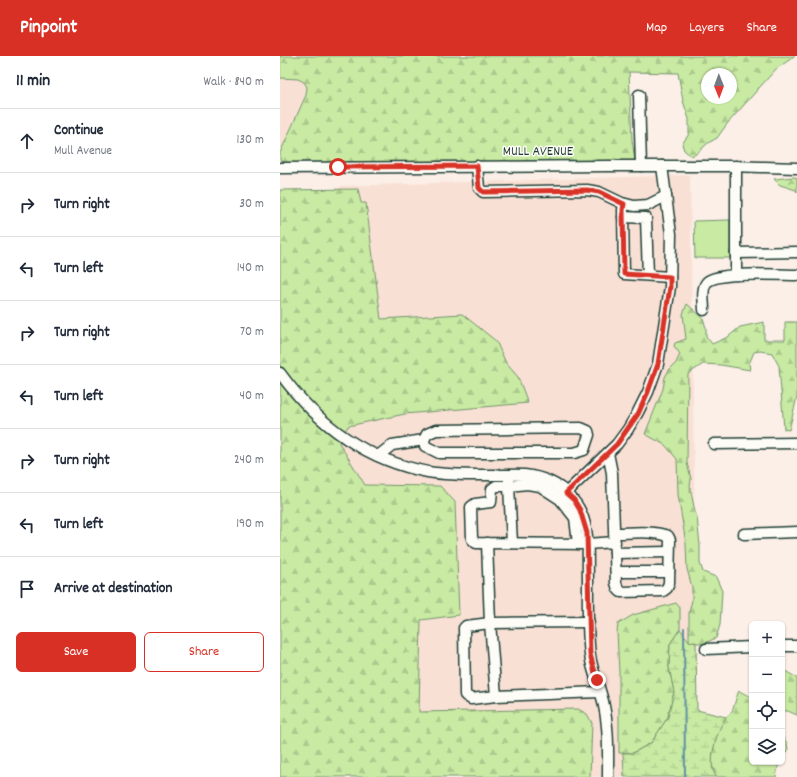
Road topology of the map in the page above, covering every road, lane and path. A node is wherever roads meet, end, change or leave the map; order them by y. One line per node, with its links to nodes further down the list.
1 (640, 95): 3 (street)
2 (477, 166): 3 (street, MULL AVENUE); 6 (street, MULL AVENUE); 9 (street)
3 (641, 166): 4 (street, MULL AVENUE)
4 (662, 166): 5 (street, MULL AVENUE); 8 (street)
5 (736, 166): 7 (street, MULL AVENUE); 11 (street)
6 (280, 168)
7 (797, 168)
8 (666, 196): 9 (street); 16 (street)
9 (624, 204): 10 (street)
10 (623, 217): 13 (street); 13 (street)
11 (736, 252): 12 (street); 14 (street)
12 (797, 252)
13 (648, 275): 16 (street)
14 (736, 275): 15 (street); 17 (street)
15 (797, 275)
16 (670, 277): 22 (street)
17 (704, 310)
18 (280, 372): 23 (street)
19 (424, 440): 19 (street); 23 (street)
20 (797, 443): 21 (street)
21 (714, 444)
22 (608, 453): 25 (street); 28 (street)
23 (378, 456): 24 (street)
24 (509, 480): 25 (street); 29 (street); 30 (street); 31 (street)
25 (566, 493): 31 (street)
26 (797, 532): 27 (street)
27 (744, 534)
28 (614, 538): 31 (street); 32 (street); 33 (street)
29 (487, 543): 30 (street); 37 (street)
30 (512, 543): 31 (street)
31 (583, 544): 36 (street)
32 (670, 552): 33 (street); 35 (street)
33 (615, 553): 34 (street)
34 (616, 572): 35 (street); 35 (street)
35 (669, 572)
36 (589, 622): 37 (street); 42 (street)
37 (490, 623): 43 (street); 43 (street)
38 (785, 646): 39 (street)
39 (797, 646)
40 (749, 647): 41 (street)
41 (706, 649)
42 (600, 692): 43 (street); 44 (street)
43 (496, 696)
44 (608, 777)

